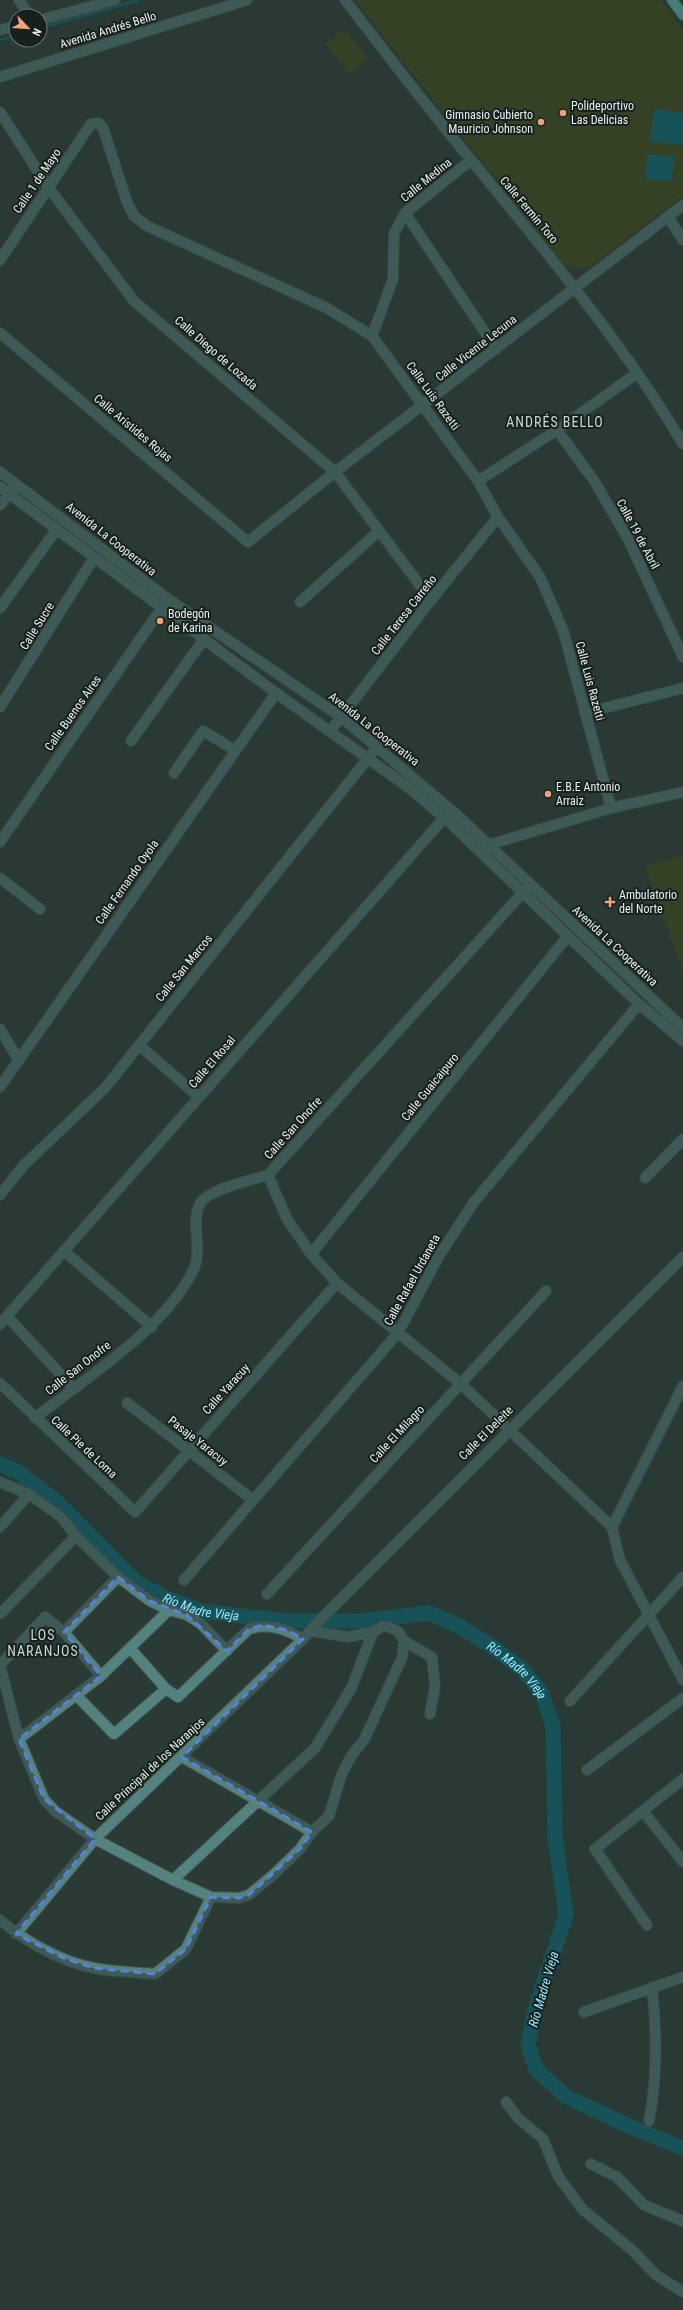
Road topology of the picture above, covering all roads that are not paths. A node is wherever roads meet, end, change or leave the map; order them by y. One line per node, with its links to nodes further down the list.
1 (247, 0): 7 (street, Avenida Andrés Bello)
2 (345, 0): 10 (street, Calle Fermín Toro)
3 (672, 0): 5 (main road)
4 (110, 1): 6 (street)
5 (683, 15)
6 (48, 18)
7 (0, 77)
8 (0, 112): 11 (street, Calle Diego de Lozada)
9 (99, 123): 11 (street, Calle 1 de Mayo); 19 (street, Calle Luis Razetti)
10 (470, 160): 13 (street, Calle Medina); 17 (street, Calle Fermín Toro)
11 (48, 187): 16 (street, Calle 1 de Mayo); 26 (street, Calle Diego de Lozada)
12 (683, 205): 14 (street, Calle Vicente Lecuna)
13 (404, 213): 19 (street, Calle Medina); 20 (street)
14 (668, 217): 15 (street); 17 (street, Calle Vicente Lecuna)
15 (683, 240)
16 (0, 260)
17 (575, 287): 20 (street, Calle Vicente Lecuna); 21 (street, Calle Fermín Toro)
18 (0, 333): 35 (street, Calle Arístides Rojas)
19 (372, 336): 22 (street, Calle Luis Razetti)
20 (496, 349): 22 (street, Calle Vicente Lecuna)
21 (636, 374): 23 (street); 24 (street, Calle Fermín Toro)
22 (423, 404): 26 (street, Calle Vicente Lecuna); 27 (street, Calle Luis Razetti)
23 (557, 430): 27 (street); 42 (street, Calle 19 de Abril)
24 (683, 444)
25 (0, 472): 28 (street, Avenida La Cooperativa)
26 (335, 472): 34 (street, Calle Diego de Lozada); 35 (street, Calle Vicente Lecuna)
27 (478, 481): 32 (street, Calle Luis Razetti)
28 (19, 484): 30 (street); 39 (street, Avenida La Cooperativa)
29 (0, 487): 30 (street, Avenida La Cooperativa)
30 (10, 494): 31 (street); 33 (street, Avenida La Cooperativa)
31 (0, 506)
32 (498, 517): 37 (street, Calle Teresa Carreño); 46 (street, Calle Luis Razetti)
33 (57, 530): 36 (street, Avenida La Cooperativa); 40 (street)
34 (379, 531): 37 (street, Calle Diego de Lozada); 38 (street)
35 (248, 542)
36 (94, 558): 39 (street, Avenida La Cooperativa); 45 (street, Calle Sucre)
37 (431, 600): 47 (street, Calle Teresa Carreño)
38 (300, 602)
39 (165, 603): 41 (street, Avenida La Cooperativa); 47 (street, Avenida La Cooperativa); 57 (street, Calle Buenos Aires)
40 (0, 608)
41 (204, 639): 44 (street, Avenida La Cooperativa); 49 (street)
42 (683, 657)
43 (683, 688): 46 (street)
44 (276, 693): 48 (street, Avenida La Cooperativa); 51 (street, Calle Fernando Oyola)
45 (0, 707)
46 (585, 713): 55 (street, Calle Luis Razetti)
47 (341, 717): 48 (street, Calle Teresa Carreño); 50 (street, Avenida La Cooperativa)
48 (331, 730): 52 (street, Avenida La Cooperativa)
49 (131, 741)
50 (377, 746): 52 (street, Calle San Marcos); 58 (street, Avenida La Cooperativa)
51 (235, 750): 53 (street); 70 (street, Calle Fernando Oyola)
52 (368, 758): 56 (street, Avenida La Cooperativa); 69 (street, Calle San Marcos)
53 (174, 772)
54 (683, 792): 55 (street)
55 (611, 808): 58 (street)
56 (444, 818): 59 (street, Avenida La Cooperativa); 72 (street, Calle El Rosal)
57 (0, 842)
58 (488, 845): 59 (street); 61 (street, Avenida La Cooperativa)
59 (477, 849): 62 (street, Avenida La Cooperativa)
60 (0, 878): 63 (street)
61 (530, 883): 62 (street, Calle San Onofre); 66 (street, Avenida La Cooperativa)
62 (523, 893): 64 (street, Avenida La Cooperativa); 74 (street, Calle San Onofre)
63 (40, 909)
64 (568, 936): 65 (street, Avenida La Cooperativa); 78 (street, Calle Guaicaipuro)
65 (639, 1004): 68 (street, Avenida La Cooperativa); 84 (street, Calle Rafael Urdaneta)
66 (683, 1028)
67 (0, 1029): 70 (street)
68 (683, 1041)
69 (139, 1045): 72 (street); 76 (street, Calle San Marcos)
70 (18, 1059): 71 (street, Calle Fernando Oyola)
71 (0, 1087)
72 (199, 1097): 77 (street, Calle El Rosal)
73 (683, 1139): 75 (street)
74 (268, 1175): 78 (street); 83 (street, Calle San Onofre)
75 (645, 1178)
76 (0, 1195)
77 (64, 1251): 82 (street, Calle El Rosal); 83 (street)
78 (312, 1254): 80 (street)
79 (683, 1257): 91 (street, Calle El Deleite)
80 (337, 1283): 84 (street); 92 (street, Calle Yaracuy)
81 (546, 1291): 86 (street, Calle El Milagro)
82 (3, 1320): 88 (street)
83 (152, 1327): 88 (street, Calle San Onofre)
84 (398, 1333): 86 (street); 95 (street, Calle Rafael Urdaneta)
85 (0, 1383): 90 (street, Calle Pie de Loma)
86 (461, 1384): 91 (street); 103 (street, Calle El Milagro)
87 (683, 1386): 98 (street)
88 (74, 1388): 90 (street, Calle San Onofre)
89 (127, 1403): 92 (street, Pasaje Yaracuy)
90 (35, 1418): 96 (street, Calle Pie de Loma)
91 (509, 1428): 98 (street); 107 (street, Calle El Deleite)
92 (189, 1450): 95 (street, Pasaje Yaracuy); 96 (street, Calle Yaracuy)
93 (0, 1482): 94 (street)
94 (29, 1494): 97 (street); 99 (street)
95 (253, 1500): 102 (street, Calle Rafael Urdaneta)
96 (135, 1512)
97 (0, 1527)
98 (612, 1527): 106 (street)
99 (76, 1536): 100 (street); 105 (street)
100 (118, 1577): 104 (street); 108 (street)
101 (683, 1577): 106 (street)
102 (184, 1580)
103 (267, 1594)
104 (169, 1610): 112 (street); 113 (street)
105 (0, 1614)
106 (648, 1617): 116 (street); 120 (street)
107 (312, 1628): 109 (street); 110 (street, Calle Principal de los Naranjos)
108 (64, 1632): 114 (street); 115 (street)
109 (373, 1632): 111 (street); 126 (street)
110 (303, 1639): 113 (street); 123 (street, Calle Principal de los Naranjos)
111 (404, 1641): 121 (street); 128 (street)
112 (130, 1648): 115 (street); 117 (street)
113 (227, 1651): 117 (street)
114 (0, 1665): 122 (street)
115 (101, 1676): 118 (street)
116 (683, 1680)
117 (166, 1689): 118 (street)
118 (76, 1696): 122 (street)
119 (683, 1698): 124 (street)
120 (570, 1701)
121 (430, 1714)
122 (19, 1739): 129 (street)
123 (182, 1757): 126 (street); 129 (street, Calle Principal de los Naranjos)
124 (587, 1770)
125 (683, 1779): 127 (street)
126 (260, 1800): 128 (street); 131 (street)
127 (643, 1811): 130 (street); 134 (street)
128 (312, 1832): 132 (street)
129 (95, 1838): 131 (street); 135 (street, Calle Principal de los Naranjos)
130 (683, 1862)
131 (173, 1880): 132 (street)
132 (211, 1897): 135 (street)
133 (0, 1920): 135 (street)
134 (647, 1925)
135 (16, 1934)
136 (683, 1977): 137 (street)
137 (652, 1988): 138 (street); 140 (street)
138 (584, 2012)
139 (506, 2102): 143 (street)
140 (649, 2121)
141 (591, 2164): 142 (street)
142 (683, 2221)
143 (683, 2292)

